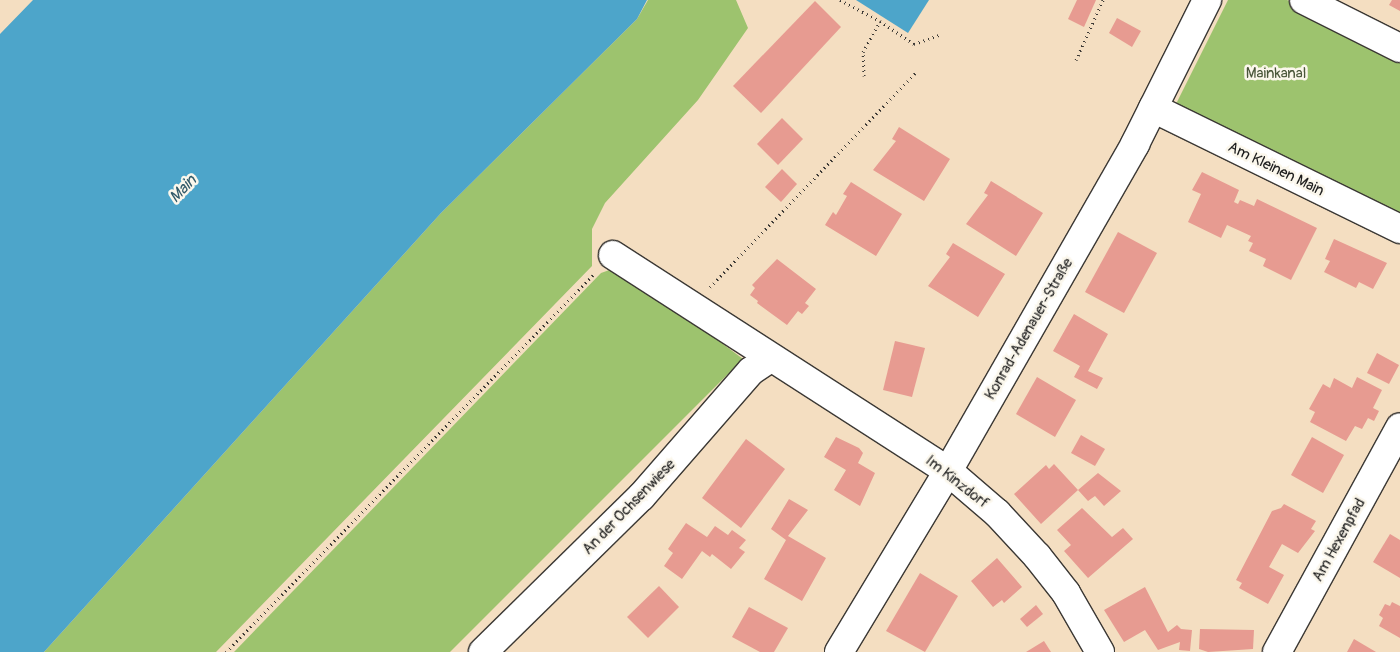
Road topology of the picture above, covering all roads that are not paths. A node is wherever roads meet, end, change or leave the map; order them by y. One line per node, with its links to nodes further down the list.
1 (1207, 0): 4 (street, Konrad-Adenauer-Straße)
2 (1304, 0): 3 (street)
3 (1400, 48)
4 (1153, 108): 5 (street, Am Kleinen Main); 9 (street, Konrad-Adenauer-Straße)
5 (1400, 229)
6 (612, 255): 7 (street, Im Kinzdorf)
7 (770, 358): 9 (street, Im Kinzdorf); 10 (street, An der Ochsenwiese)
8 (1400, 427): 13 (street, Am Hexenpfad)
9 (948, 472): 11 (street, Konrad-Adenauer-Straße); 12 (street, Im Kinzdorf)
10 (483, 652)
11 (840, 652)
12 (1100, 652)
13 (1277, 652)

